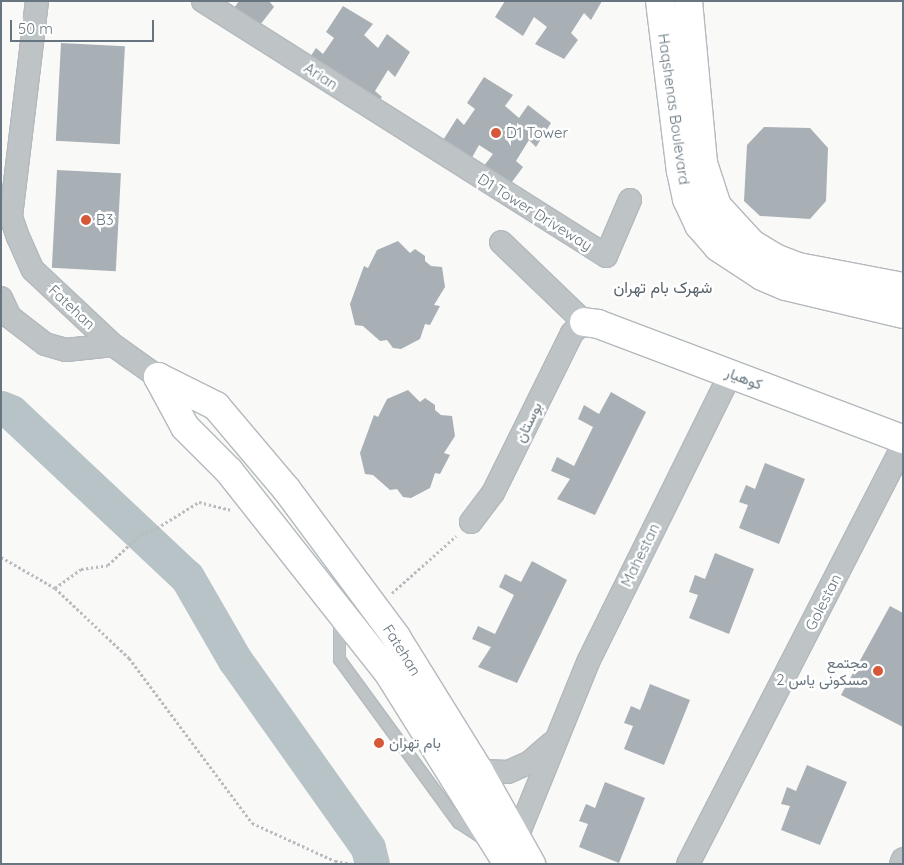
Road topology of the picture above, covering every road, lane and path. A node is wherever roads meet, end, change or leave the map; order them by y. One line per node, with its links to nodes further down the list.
1 (36, 1): 12 (street, Fatehan)
2 (203, 1): 5 (street, Arian)
3 (660, 1): 10 (street, Haqshenas Boulevard)
4 (688, 1): 8 (street, Haqshenas Boulevard)
5 (437, 152): 6 (street, D1 Tower Driveway)
6 (630, 200)
7 (501, 242): 11 (street)
8 (903, 288)
9 (1, 298): 12 (street)
10 (903, 314)
11 (584, 322): 13 (street, کوهیار); 20 (street, بوستان)
12 (113, 345): 14 (street, Fatehan)
13 (732, 373): 15 (street, کوهیار); 24 (street, Mahestan)
14 (158, 377): 17 (street, Fatehan); 18 (street, Fatehan)
15 (903, 439)
16 (903, 446): 30 (street, Golestan)
17 (254, 450): 18 (street); 23 (street, Fatehan)
18 (229, 471): 19 (street, Fatehan)
19 (263, 514): 22 (path); 26 (street, Fatehan)
20 (471, 522): 23 (path)
21 (1, 557): 22 (path)
22 (54, 588): 28 (path)
23 (374, 608): 25 (street, Fatehan)
24 (554, 740): 25 (street, Mahestan); 26 (street, Mahestan)
25 (479, 771): 26 (street, Fatehan)
26 (509, 850): 29 (street, Fatehan)
27 (903, 859): 31 (street)
28 (352, 864)
29 (531, 864)
30 (688, 864)
31 (901, 864)

